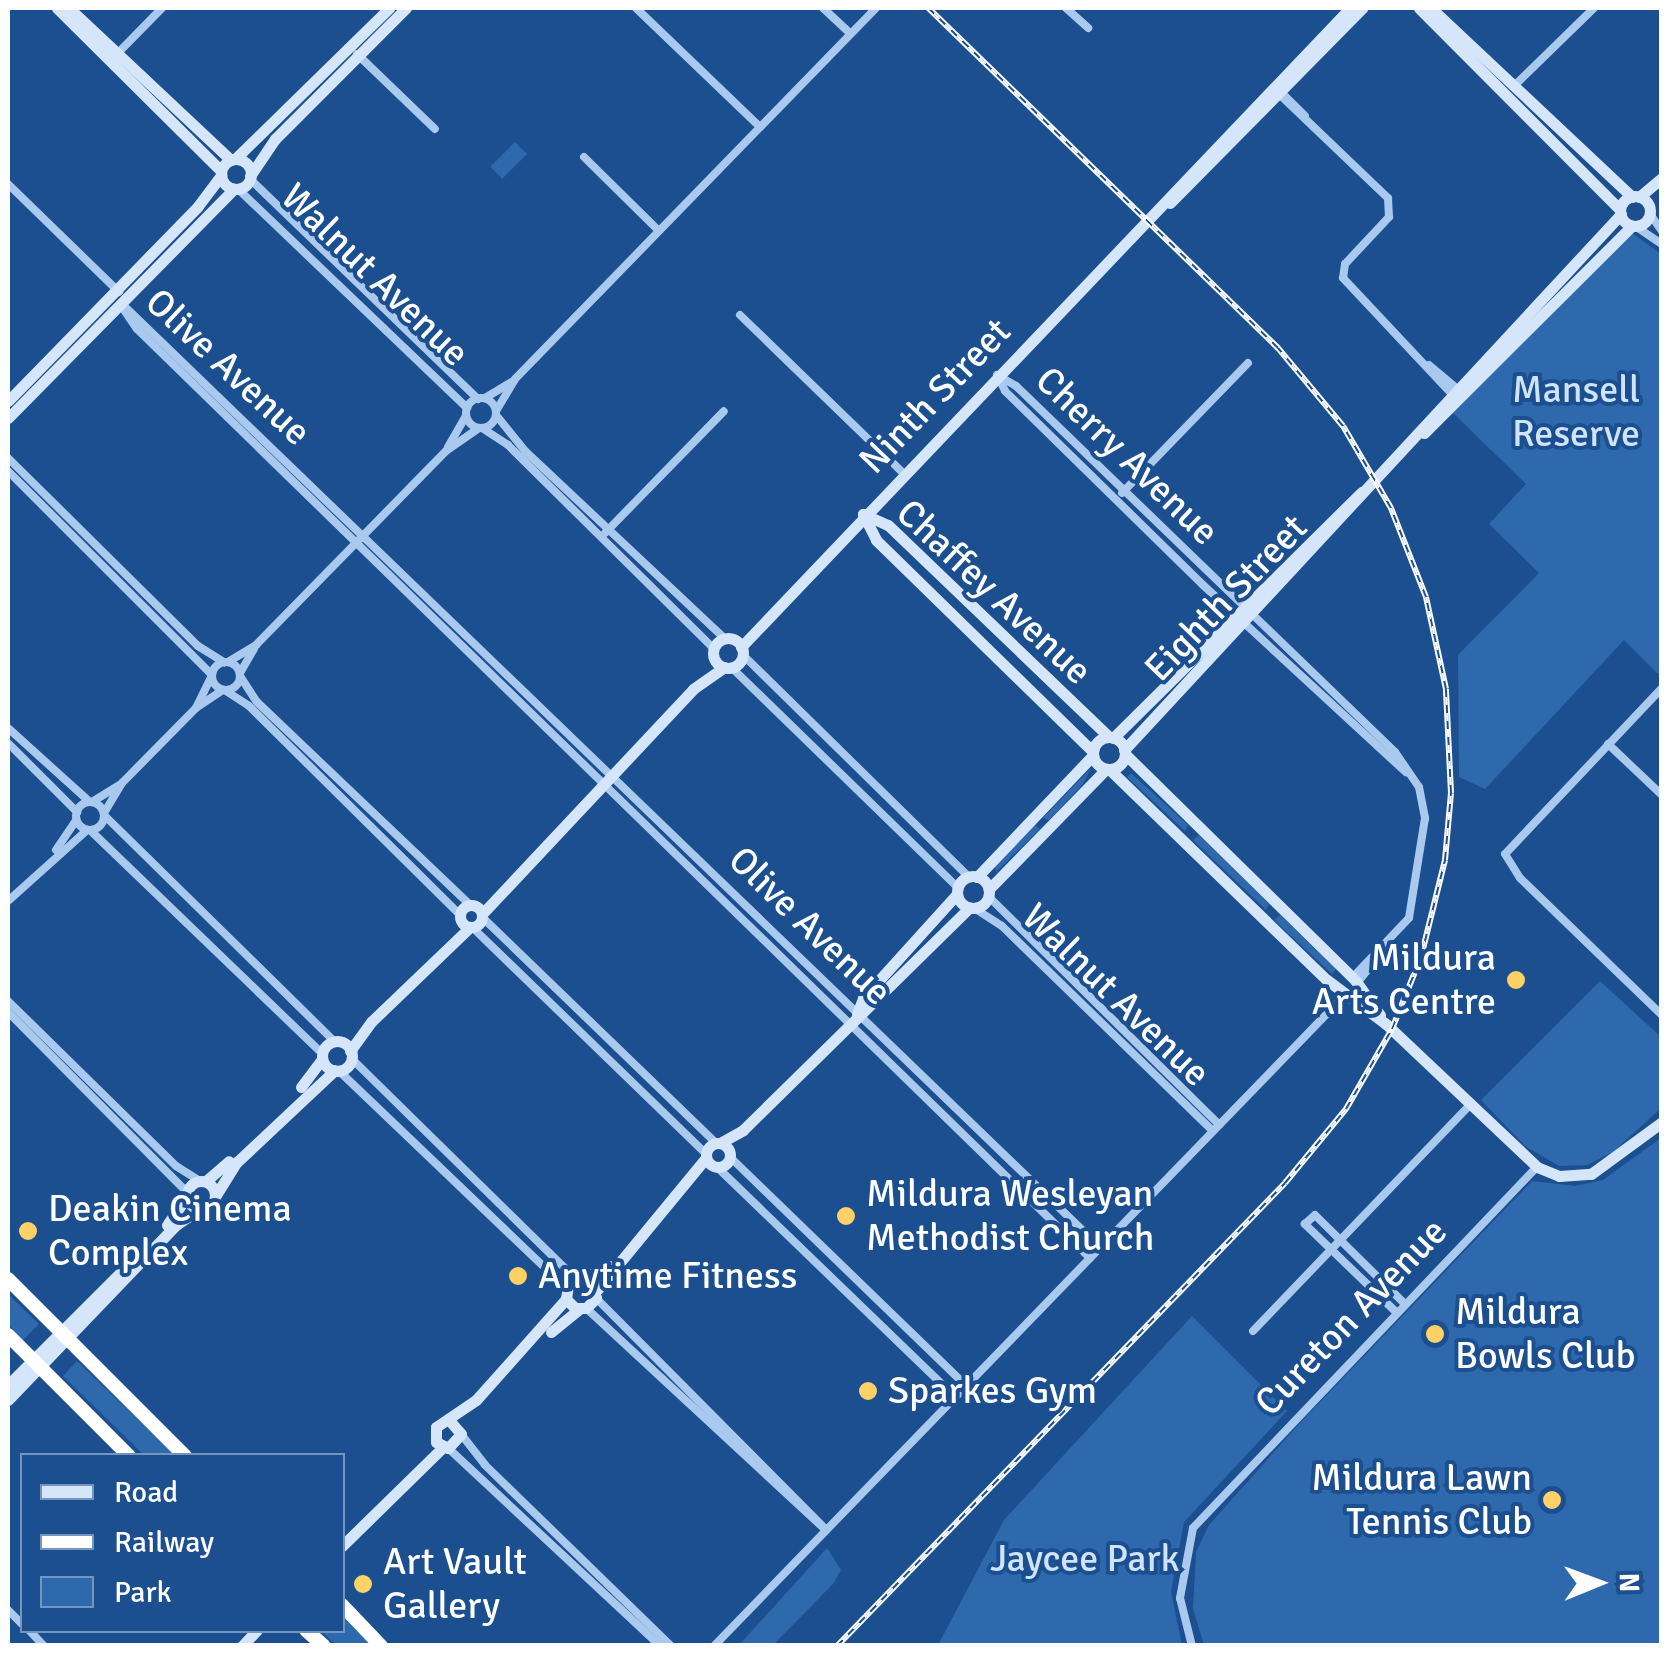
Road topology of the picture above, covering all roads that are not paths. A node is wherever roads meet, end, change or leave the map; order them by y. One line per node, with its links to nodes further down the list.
1 (57, 8): 18 (street)
2 (69, 8): 18 (street)
3 (162, 8): 18 (street)
4 (389, 8): 17 (street)
5 (406, 8): 17 (street)
6 (636, 8): 21 (street)
7 (824, 8): 16 (street)
8 (876, 8): 16 (street)
9 (1066, 8): 15 (street)
10 (1350, 8): 20 (street, Ninth Street)
11 (1362, 8): 20 (street, Ninth Street)
12 (1419, 8): 33 (street)
13 (1431, 8): 19 (street)
14 (1594, 8): 19 (street)
15 (1088, 28)
16 (850, 34): 21 (street)
17 (355, 51): 22 (street); 24 (street); 26 (street)
18 (114, 57): 24 (street); 25 (street)
19 (1515, 89): 31 (street)
20 (1278, 91): 41 (street, Ninth Street); 43 (street)
21 (760, 127): 35 (street)
22 (436, 130)
23 (584, 157): 35 (street)
24 (233, 160): 25 (street); 26 (street)
25 (221, 173): 29 (street); 38 (street)
26 (250, 177): 29 (street); 45 (street, Walnut Avenue)
27 (1662, 178): 31 (street)
28 (8, 184): 38 (street)
29 (236, 189): 38 (street); 47 (street, Walnut Avenue)
30 (1662, 193): 32 (street)
31 (1636, 197): 32 (street); 33 (street, Eighth Street)
32 (1650, 211): 34 (street, Eighth Street); 36 (street)
33 (1621, 212): 34 (street); 43 (street, Eighth Street)
34 (1633, 226): 37 (street); 51 (street, Eighth Street)
35 (659, 231): 42 (street)
36 (1662, 231)
37 (1662, 244)
38 (120, 296): 44 (street); 59 (street, Olive Avenue); 61 (street, Olive Avenue)
39 (740, 316): 55 (street, Chaffey Avenue)
40 (1248, 364): 56 (street)
41 (997, 376): 55 (street, Ninth Street); 56 (street, Cherry Avenue); 57 (street, Cherry Avenue)
42 (515, 380): 45 (street); 48 (street)
43 (1454, 390): 51 (street, Eighth Street)
44 (12, 398): 49 (street)
45 (481, 398): 47 (street); 48 (street, Walnut Avenue)
46 (724, 410): 60 (street)
47 (467, 412): 50 (street, Walnut Avenue); 52 (street)
48 (496, 413): 50 (street); 60 (street)
49 (8, 418)
50 (480, 428): 52 (street); 60 (street)
51 (1405, 448): 64 (street, Eighth Street)
52 (446, 451): 59 (street)
53 (8, 458): 68 (street)
54 (8, 471): 71 (street)
55 (902, 472): 58 (street, Ninth Street)
56 (1126, 490): 57 (street); 64 (street, Cherry Avenue)
57 (1116, 500): 64 (street, Cherry Avenue)
58 (863, 514): 62 (street, Chaffey Avenue); 63 (street, Chaffey Avenue); 65 (street, Ninth Street)
59 (365, 534): 61 (street); 85 (street, Olive Avenue)
60 (605, 534): 65 (street); 67 (street)
61 (356, 542): 66 (street); 85 (street, Olive Avenue)
62 (949, 584): 63 (street); 69 (street, Chaffey Avenue)
63 (936, 598): 73 (street, Chaffey Avenue)
64 (1244, 614): 79 (street, Eighth Street); 82 (street, Eighth Street); 106 (street, Cherry Avenue)
65 (735, 644): 67 (street); 70 (street); 97 (street)
66 (256, 645): 68 (street); 72 (street)
67 (713, 652): 70 (street); 75 (street)
68 (226, 662): 71 (street); 72 (street)
69 (1033, 666): 73 (street); 79 (street, Chaffey Avenue)
70 (728, 667): 75 (street); 98 (street)
71 (211, 675): 76 (street); 77 (street)
72 (240, 675): 76 (street); 91 (street)
73 (1020, 680): 83 (street, Chaffey Avenue)
74 (1662, 688): 81 (street)
75 (693, 689): 85 (street)
76 (224, 691): 77 (street); 93 (street)
77 (196, 708): 86 (street)
78 (8, 728): 88 (street)
79 (1111, 738): 82 (street, Chaffey Avenue); 83 (street, Eighth Street)
80 (8, 743): 90 (street)
81 (1608, 744): 87 (street); 112 (street)
82 (1125, 752): 84 (street, Eighth Street); 92 (street)
83 (1093, 754): 84 (street, Chaffey Avenue); 97 (street)
84 (1108, 769): 95 (street); 99 (street)
85 (606, 778): 103 (street); 113 (street, Olive Avenue)
86 (122, 783): 88 (street); 89 (street)
87 (1662, 796)
88 (91, 802): 89 (street); 90 (street)
89 (105, 815): 94 (street); 115 (street)
90 (76, 816): 94 (street); 96 (street)
91 (381, 817): 93 (street); 103 (street)
92 (1195, 827): 95 (street); 101 (street)
93 (370, 828): 105 (street)
94 (89, 831): 96 (street); 116 (street)
95 (1184, 838): 104 (street)
96 (54, 854): 100 (street)
97 (973, 877): 98 (street); 99 (street)
98 (958, 891): 102 (street); 113 (street)
99 (989, 893): 102 (street); 120 (street, Walnut Avenue)
100 (8, 901)
101 (1277, 907): 104 (street); 106 (street)
102 (972, 908): 113 (street); 120 (street, Walnut Avenue)
103 (477, 910): 105 (street); 105 (street); 107 (street)
104 (1266, 918): 109 (street)
105 (466, 922): 108 (street); 115 (street)
106 (1354, 980): 109 (street); 114 (street)
107 (549, 982): 108 (street); 121 (street)
108 (540, 993): 122 (street)
109 (1345, 995): 114 (street); 120 (street)
110 (8, 1002): 126 (street)
111 (8, 1012): 128 (street)
112 (1662, 1015)
113 (853, 1018): 121 (street); 131 (street, Olive Avenue); 133 (street, Olive Avenue)
114 (1386, 1024): 118 (street)
115 (344, 1048): 116 (street); 117 (street); 136 (street)
116 (322, 1056): 117 (street); 126 (street)
117 (337, 1070): 127 (street); 136 (street)
118 (1471, 1104): 123 (street); 130 (street)
119 (1662, 1122): 123 (street)
120 (1216, 1128): 131 (street)
121 (724, 1149): 122 (street); 122 (street); 124 (street)
122 (711, 1162): 125 (street); 134 (street)
123 (1537, 1167): 138 (street, Cureton Avenue)
124 (742, 1168): 125 (street); 145 (street)
125 (731, 1180): 146 (street)
126 (203, 1181): 127 (street); 128 (street)
127 (216, 1194): 129 (street)
128 (188, 1195): 129 (street); 143 (street)
129 (200, 1209): 143 (street)
130 (1342, 1241): 132 (street); 132 (street); 138 (street)
131 (1100, 1246): 133 (street)
132 (1333, 1250): 140 (street); 141 (street)
133 (1090, 1258): 148 (street)
134 (612, 1265): 136 (street); 137 (street)
135 (8, 1279): 143 (highway)
136 (573, 1286): 137 (street); 139 (street); 151 (street)
137 (597, 1294): 139 (street); 156 (street)
138 (1405, 1304): 140 (street, Cureton Avenue)
139 (582, 1308): 152 (street); 156 (street)
140 (1396, 1312): 164 (street, Cureton Avenue)
141 (1252, 1331)
142 (8, 1334): 144 (highway)
143 (66, 1336): 144 (street); 155 (highway)
144 (37, 1364): 147 (street); 150 (street); 154 (highway)
145 (950, 1371): 146 (street); 148 (street)
146 (940, 1382): 149 (street)
147 (8, 1385)
148 (966, 1386): 149 (street)
149 (955, 1397): 156 (street)
150 (8, 1400)
151 (449, 1420): 152 (street); 153 (street)
152 (461, 1432): 153 (street); 162 (street)
153 (442, 1444): 157 (street); 158 (street); 161 (street)
154 (126, 1453)
155 (182, 1453)
156 (826, 1530): 163 (street)
157 (345, 1533)
158 (345, 1543)
159 (345, 1608): 160 (highway)
160 (381, 1646)
161 (660, 1646)
162 (671, 1646)
163 (714, 1646)
164 (1192, 1646)

